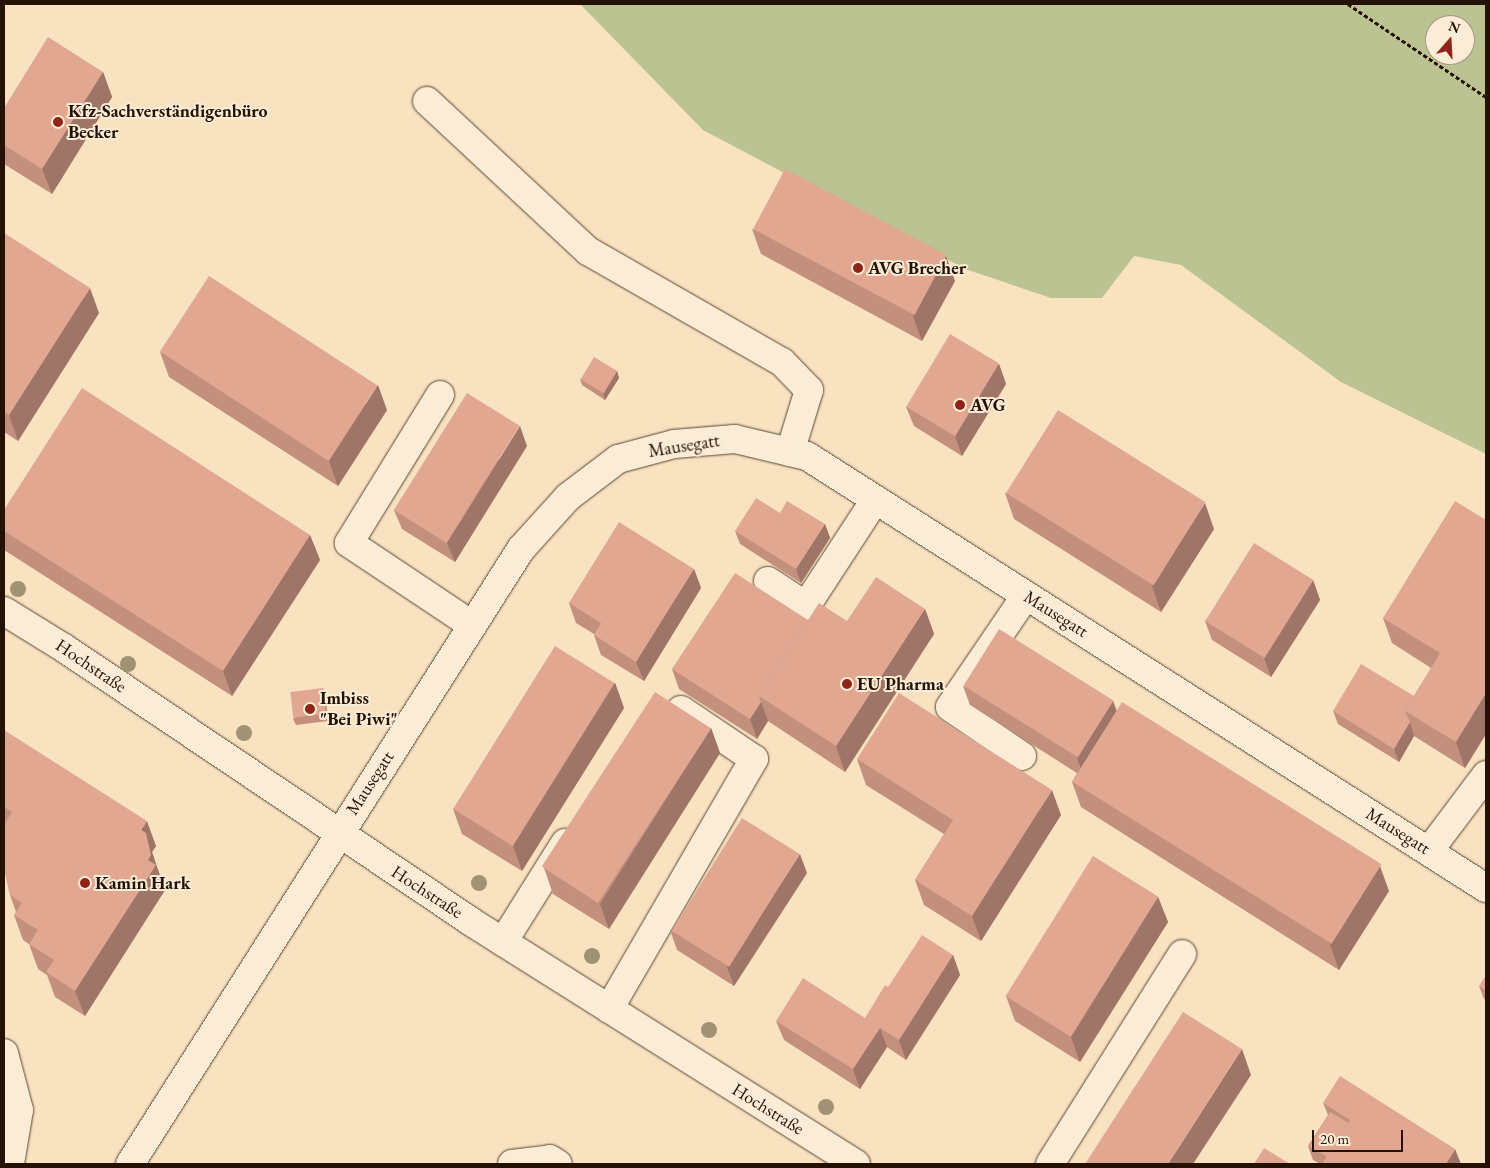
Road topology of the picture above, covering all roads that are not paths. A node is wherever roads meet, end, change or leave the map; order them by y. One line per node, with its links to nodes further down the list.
1 (427, 101): 3 (street)
2 (440, 395): 8 (street)
3 (790, 452): 4 (street, Mausegatt); 8 (street, Mausegatt)
4 (876, 500): 5 (street); 6 (street, Mausegatt)
5 (768, 581)
6 (1026, 595): 10 (street); 14 (street, Mausegatt)
7 (4, 611): 13 (street, Hochstraße)
8 (472, 625): 13 (street, Mausegatt)
9 (658, 695): 18 (street)
10 (1022, 756)
11 (1486, 775): 14 (street)
12 (581, 818): 16 (street)
13 (337, 833): 16 (street, Hochstraße); 21 (street, Mausegatt)
14 (1429, 851): 15 (street, Mausegatt)
15 (1486, 888)
16 (503, 942): 18 (street, Hochstraße)
17 (1182, 954): 25 (street)
18 (609, 1009): 24 (street, Hochstraße)
19 (4, 1053): 20 (street)
20 (10, 1164)
21 (130, 1164)
22 (512, 1164): 23 (street)
23 (558, 1164)
24 (856, 1164)
25 (1050, 1164)

